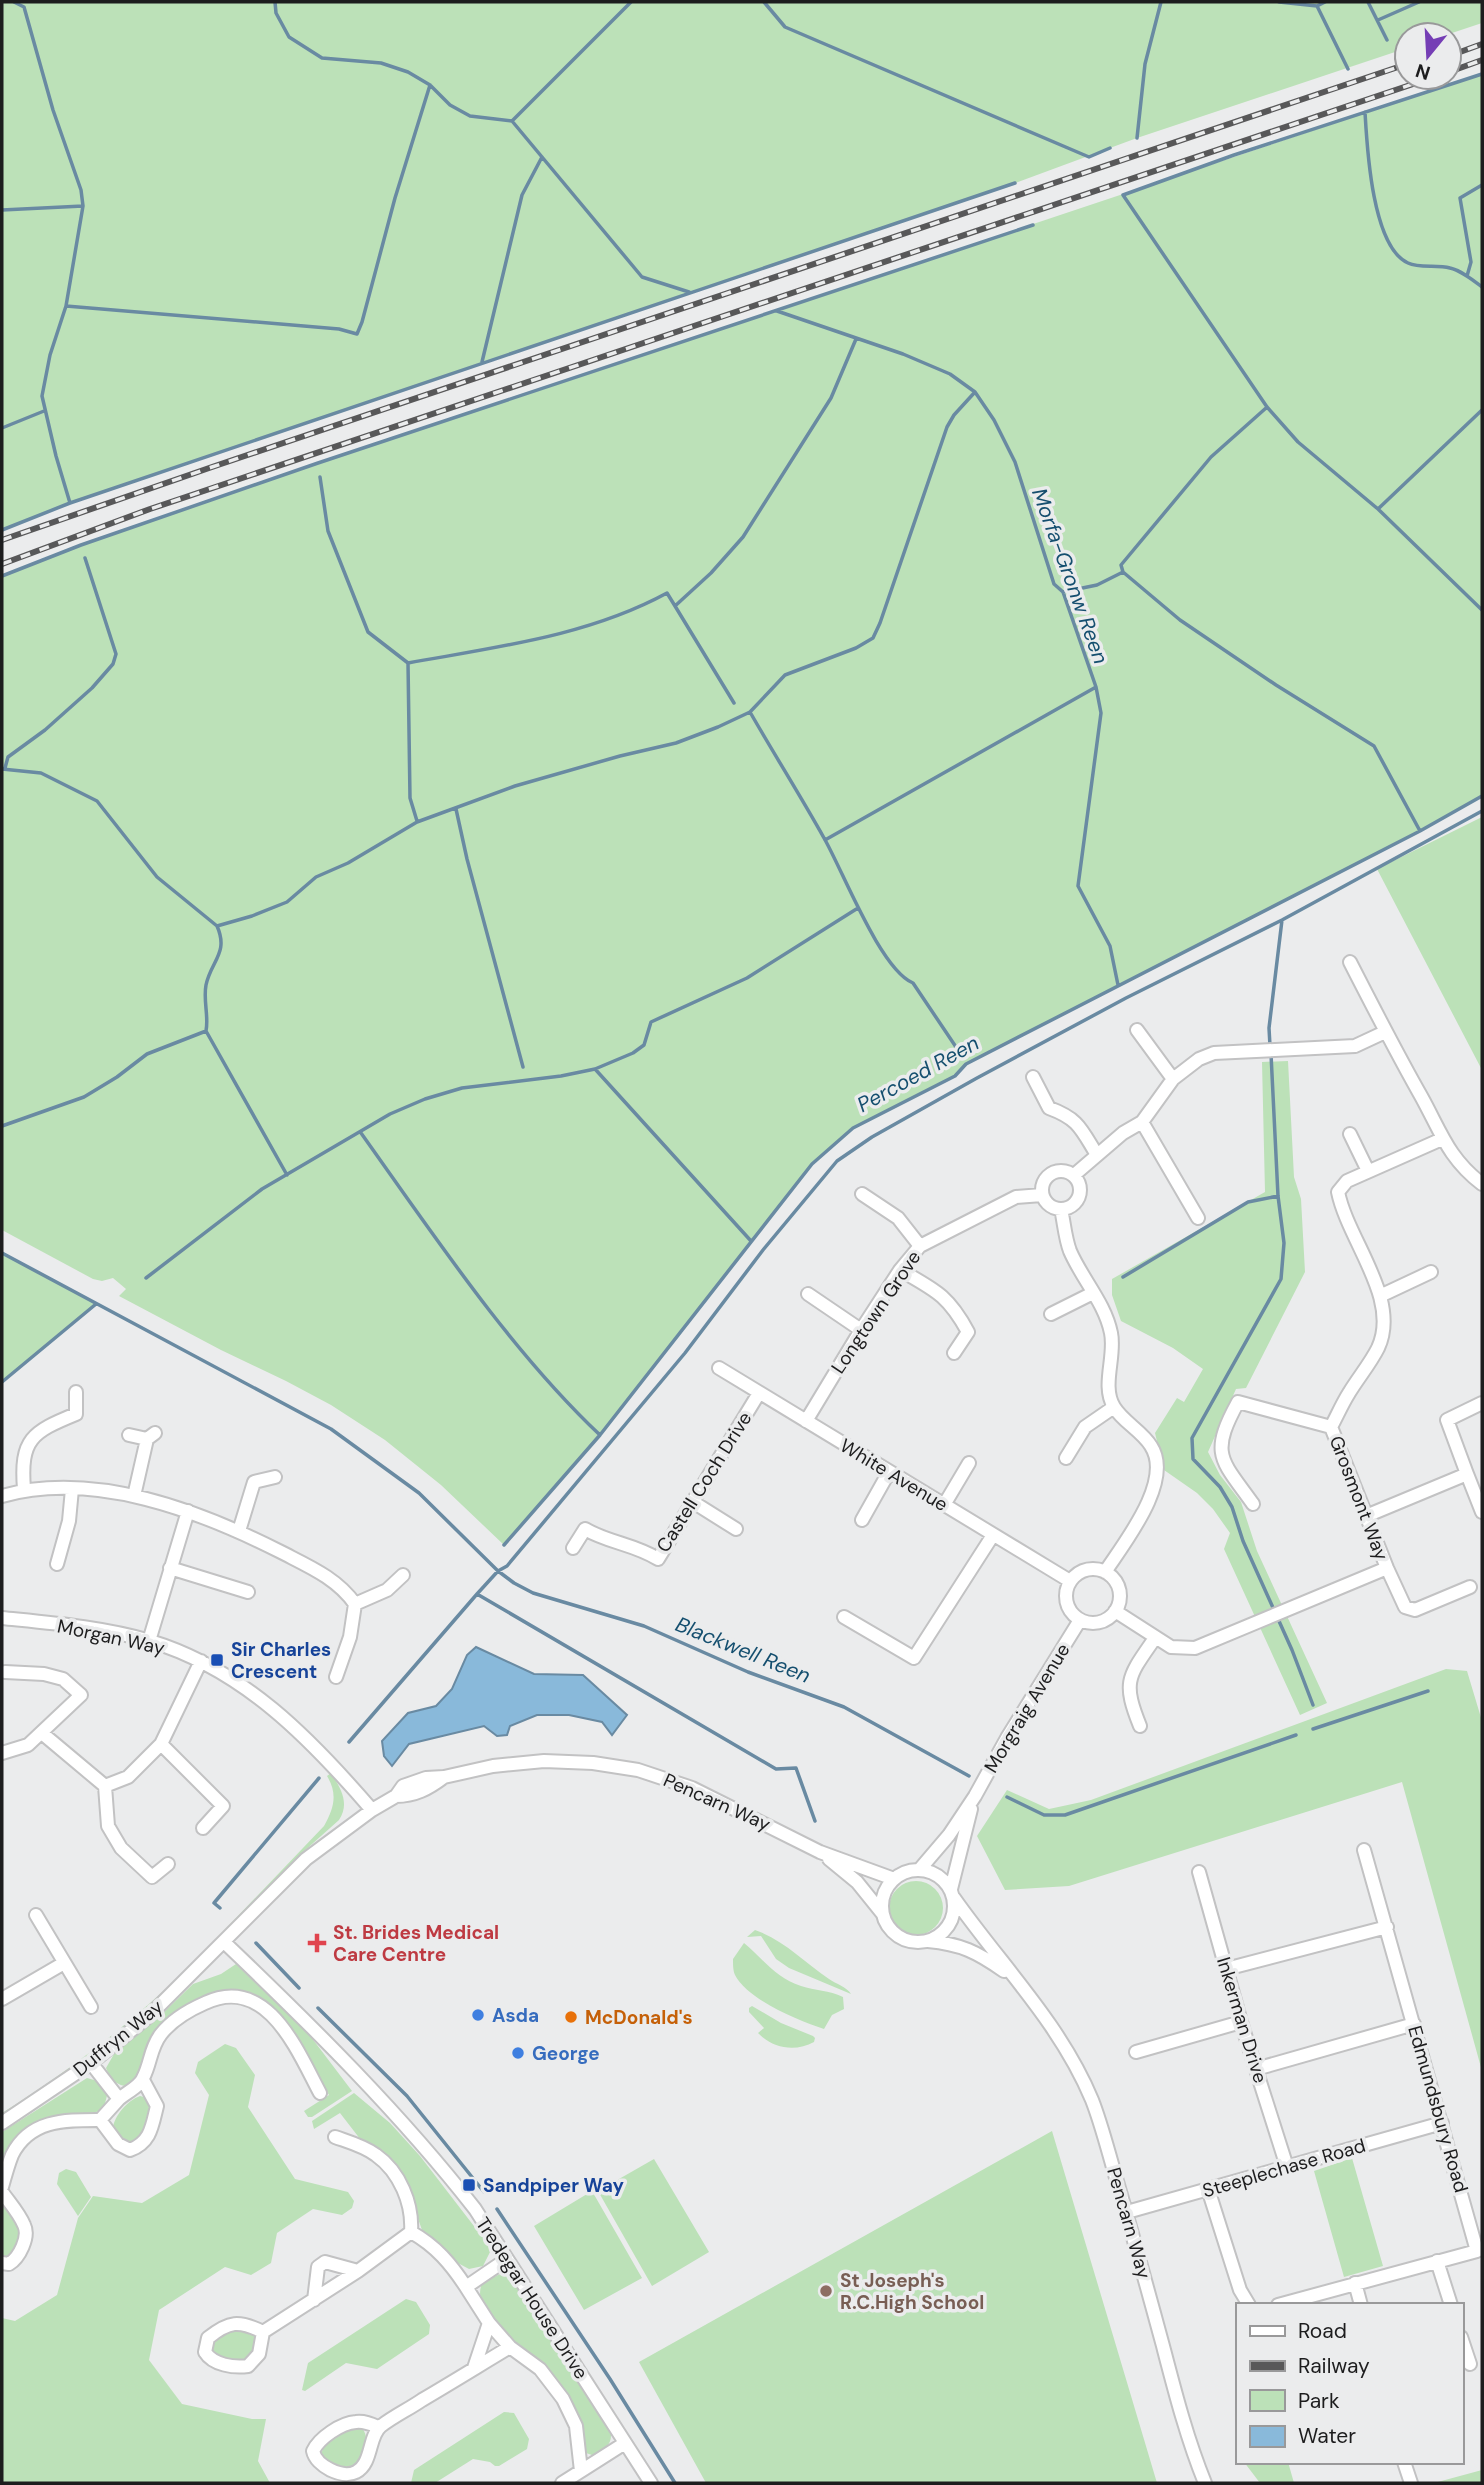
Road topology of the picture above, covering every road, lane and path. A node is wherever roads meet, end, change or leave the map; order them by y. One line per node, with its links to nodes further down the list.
1 (1350, 962): 3 (street)
2 (1137, 1030): 5 (street)
3 (1385, 1032): 5 (street); 8 (street)
4 (1033, 1077): 9 (street)
5 (1173, 1079): 6 (street)
6 (1142, 1122): 9 (street); 16 (street)
7 (1350, 1134): 10 (street)
8 (1441, 1139): 10 (street, Grosmont Way); 12 (street)
9 (1097, 1155): 11 (street)
10 (1368, 1171): 22 (street, Grosmont Way)
11 (1074, 1175): 14 (street); 15 (street)
12 (1482, 1184)
13 (862, 1194): 17 (street)
14 (1042, 1195): 15 (street); 17 (street, Longtown Grove)
15 (1061, 1209): 20 (street)
16 (1198, 1218)
17 (920, 1245): 18 (street, Longtown Grove)
18 (900, 1270): 24 (street, Longtown Grove); 25 (street)
19 (1431, 1272): 22 (street)
20 (1093, 1293): 23 (street); 30 (street)
21 (808, 1294): 24 (street)
22 (1380, 1296): 32 (street, Grosmont Way)
23 (1051, 1314)
24 (861, 1330): 31 (street, Longtown Grove)
25 (954, 1353)
26 (719, 1368): 28 (street, White Avenue)
27 (76, 1392): 39 (street)
28 (759, 1393): 31 (street, White Avenue); 43 (street, Castell Coch Drive)
29 (1482, 1403): 37 (street)
30 (1114, 1407): 34 (street); 57 (street)
31 (806, 1421): 36 (street, White Avenue)
32 (1331, 1427): 44 (street); 48 (street, Grosmont Way)
33 (129, 1435): 42 (street)
34 (1066, 1458)
35 (969, 1463): 45 (street)
36 (889, 1472): 45 (street, White Avenue); 49 (street)
37 (1467, 1474): 47 (street); 48 (street)
38 (275, 1477): 51 (street)
39 (24, 1489): 40 (street); 41 (street)
40 (72, 1489): 42 (street); 54 (street)
41 (2, 1496)
42 (134, 1496): 46 (street)
43 (693, 1502): 50 (street); 53 (street, Castell Coch Drive)
44 (1253, 1504)
45 (944, 1505): 52 (street, White Avenue)
46 (188, 1511): 51 (street); 55 (street)
47 (1482, 1512)
48 (1366, 1516): 56 (street, Grosmont Way)
49 (862, 1520)
50 (736, 1529)
51 (239, 1531): 62 (street)
52 (993, 1535): 59 (street, White Avenue); 64 (street)
53 (573, 1548)
54 (57, 1564)
55 (170, 1568): 61 (street); 68 (street)
56 (1387, 1569): 60 (street); 67 (street, Grosmont Way)
57 (1105, 1572): 59 (street); 63 (street)
58 (402, 1575): 62 (street)
59 (1070, 1581): 66 (street)
60 (1469, 1587)
61 (248, 1592)
62 (355, 1604): 71 (street)
63 (1115, 1611): 66 (street); 67 (street, Grosmont Way)
64 (845, 1617)
65 (2, 1618): 68 (street, Morgan Way)
66 (1080, 1620): 79 (street, Morgraig Avenue)
67 (1155, 1638): 74 (street)
68 (149, 1641): 69 (street, Morgan Way)
69 (201, 1661): 76 (street); 80 (street, Morgan Way)
70 (5, 1672): 73 (street)
71 (336, 1677)
72 (94, 1690): 73 (street)
73 (81, 1695): 75 (street)
74 (1140, 1726)
75 (43, 1734): 77 (street); 78 (street)
76 (161, 1744): 78 (street); 81 (street)
77 (2, 1753)
78 (105, 1786): 84 (street)
79 (975, 1796): 85 (street, Morgraig Avenue); 88 (street, Morgraig Avenue)
80 (372, 1810): 83 (street, Pencarn Way); 93 (street, Pencarn Way)
81 (202, 1828)
82 (1364, 1850): 91 (street, Edmundsbury Road)
83 (820, 1852): 87 (street, Pencarn Way); 89 (street, Pencarn Way)
84 (168, 1864)
85 (920, 1869): 87 (street); 88 (street)
86 (1199, 1872): 95 (street, Inkerman Drive)
87 (894, 1879): 89 (street)
88 (952, 1893): 92 (street); 96 (street, Pencarn Way)
89 (883, 1913): 92 (street)
90 (36, 1915): 94 (street)
91 (1387, 1927): 95 (street); 100 (street, Edmundsbury Road)
92 (926, 1941): 96 (street, Pencarn Way)
93 (224, 1942): 102 (street, Duffryn Way); 117 (street, Tredegar House Drive)
94 (64, 1962): 97 (street); 98 (street)
95 (1226, 1969): 99 (street, Inkerman Drive)
96 (1015, 1979): 115 (street, Pencarn Way)
97 (2, 1999)
98 (91, 2007)
99 (1241, 2022): 101 (street); 103 (street, Inkerman Drive)
100 (1414, 2024): 103 (street); 109 (street, Edmundsbury Road)
101 (1136, 2052)
102 (91, 2063): 106 (street); 108 (street, Duffryn Way)
103 (1256, 2069): 111 (street, Inkerman Drive)
104 (143, 2080): 105 (street); 106 (street); 107 (street)
105 (320, 2093)
106 (119, 2099): 107 (street)
107 (100, 2120): 112 (street)
108 (2, 2123)
109 (1442, 2123): 111 (street, Steeplechase Road); 118 (street, Edmundsbury Road)
110 (335, 2137): 116 (street)
111 (1287, 2167): 113 (street, Steeplechase Road)
112 (2, 2187)
113 (1208, 2189): 115 (street, Steeplechase Road); 124 (street)
114 (2, 2192): 119 (street)
115 (1126, 2212): 140 (street, Pencarn Way)
116 (411, 2232): 120 (street); 122 (street)
117 (507, 2259): 122 (street); 135 (street, Tredegar House Drive)
118 (1437, 2261): 121 (street, Edmundsbury Road); 127 (street)
119 (2, 2263)
120 (358, 2271): 123 (street); 123 (street)
121 (1355, 2283): 125 (street, Edmundsbury Road); 126 (street)
122 (466, 2287): 128 (street)
123 (314, 2300): 129 (street)
124 (1249, 2303)
125 (1285, 2303)
126 (1360, 2303)
127 (1450, 2303)
128 (489, 2323): 131 (street); 133 (street)
129 (263, 2332): 129 (street)
130 (1463, 2343): 132 (street)
131 (510, 2347): 133 (street); 137 (street)
132 (1470, 2364)
133 (474, 2368): 134 (street)
134 (378, 2427): 134 (street)
135 (625, 2443): 137 (street); 139 (street, Tredegar House Drive)
136 (1405, 2464): 141 (street)
137 (581, 2471): 138 (street)
138 (562, 2483)
139 (651, 2483)
140 (1205, 2483)
141 (1410, 2483)

